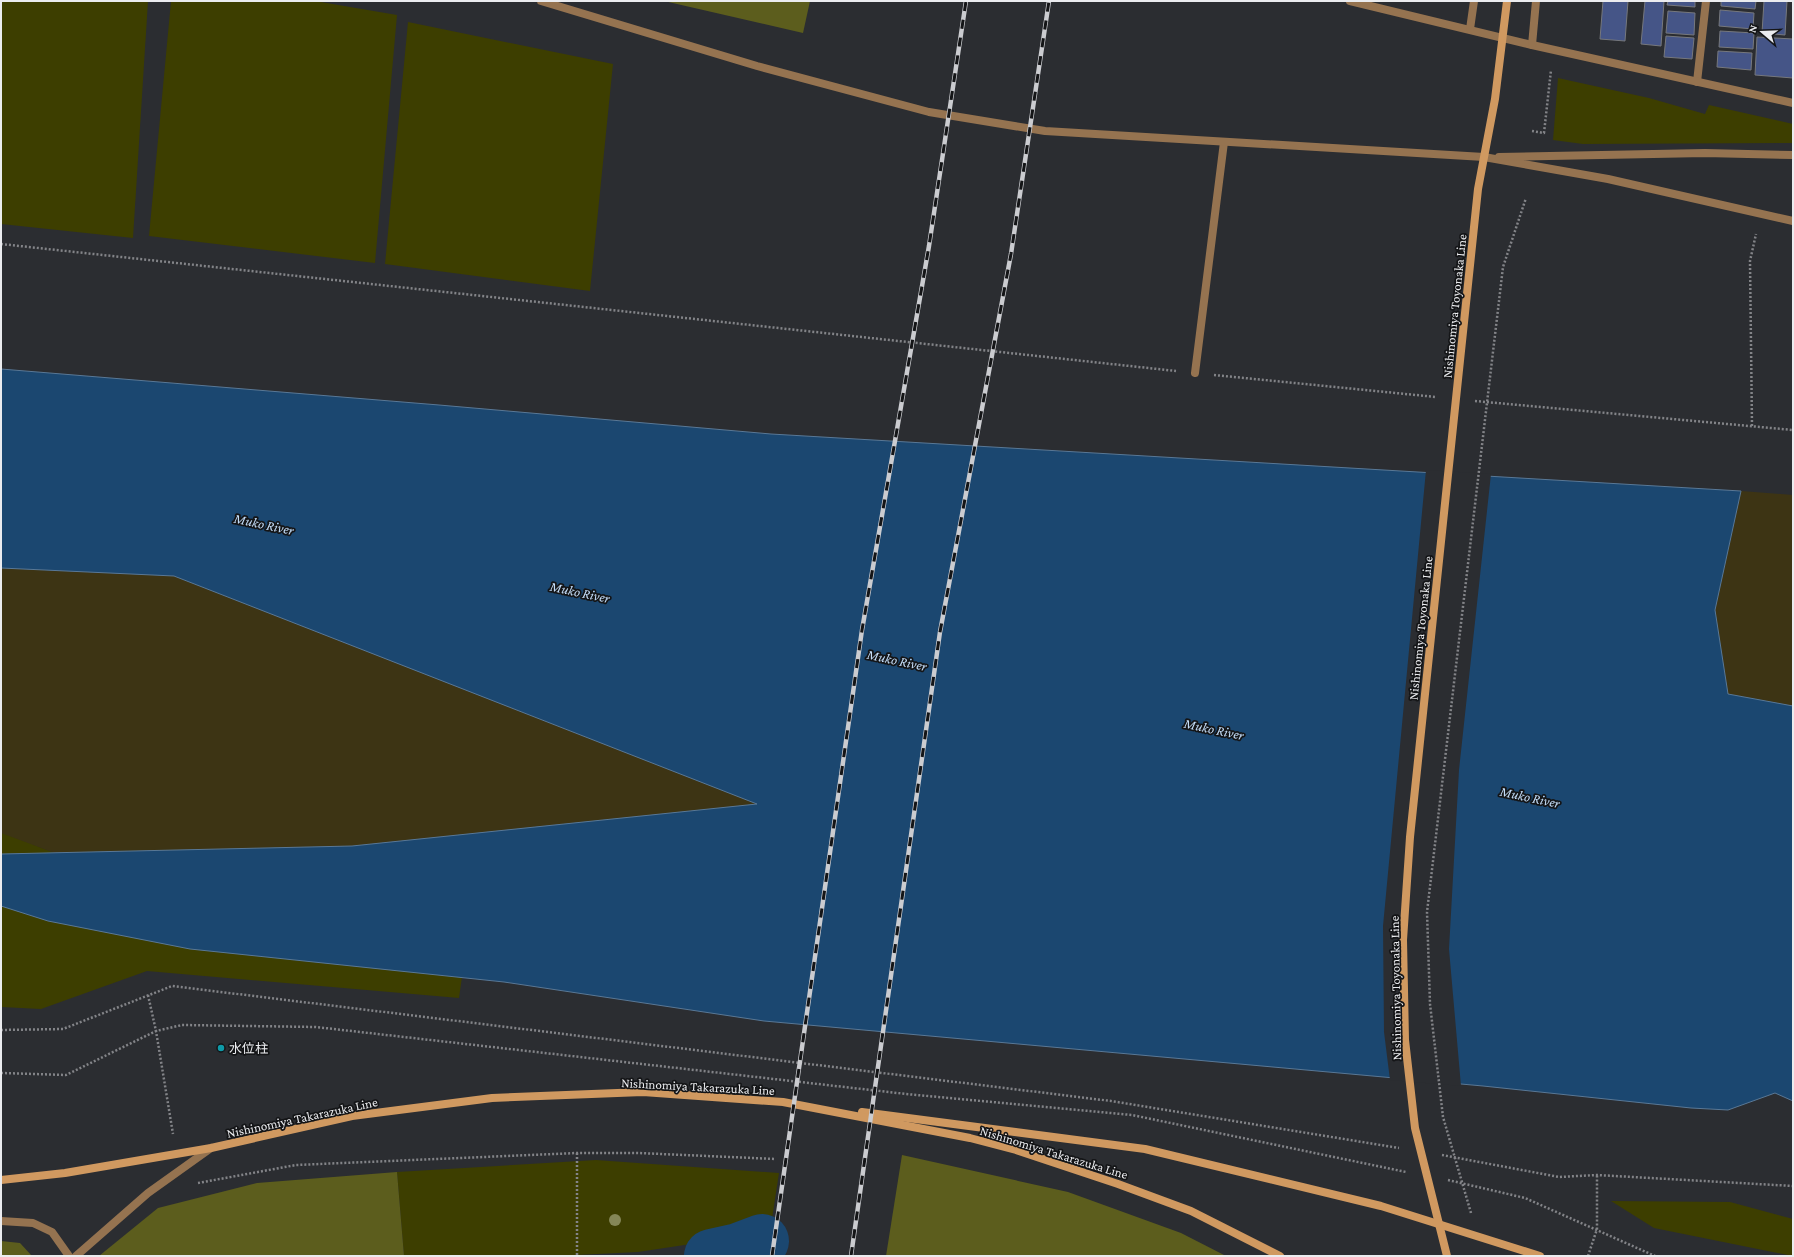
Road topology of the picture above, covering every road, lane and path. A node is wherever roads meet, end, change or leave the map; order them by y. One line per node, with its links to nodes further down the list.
1 (542, 1): 13 (street)
2 (1350, 1): 7 (street)
3 (1474, 1): 7 (street)
4 (1507, 1): 15 (main road, Nishinomiya Toyonaka Line)
5 (1536, 1): 8 (street)
6 (1706, 1): 10 (street)
7 (1470, 29): 8 (street)
8 (1532, 45): 9 (street)
9 (1554, 50): 10 (street); 12 (path)
10 (1697, 82): 11 (street)
11 (1793, 103)
12 (1532, 131)
13 (1224, 142): 15 (street); 20 (street)
14 (1793, 155): 15 (street)
15 (1484, 157): 17 (street); 44 (main road, Nishinomiya Toyonaka Line)
16 (1526, 198): 38 (path)
17 (1760, 214): 18 (street); 23 (path)
18 (1793, 221)
19 (1, 244): 20 (path)
20 (1195, 373): 21 (path)
21 (1443, 398)
22 (1467, 400): 23 (path)
23 (1752, 426): 24 (path)
24 (1793, 430)
25 (148, 995): 26 (path); 28 (path); 30 (path)
26 (1, 1030)
27 (783, 1102): 29 (main road, Nishinomiya Takarazuka Line); 43 (main road, Nishinomiya Takarazuka Line); 45 (main road)
28 (173, 1138)
29 (211, 1148): 35 (main road, Nishinomiya Takarazuka Line); 41 (street)
30 (1400, 1148)
31 (577, 1153): 33 (path); 36 (path); 42 (path)
32 (1438, 1155): 34 (path)
33 (776, 1159)
34 (1597, 1175): 37 (path); 46 (path)
35 (1, 1180)
36 (194, 1184)
37 (1793, 1186)
38 (1472, 1217)
39 (1, 1220): 40 (street)
40 (69, 1256)
41 (76, 1256)
42 (577, 1256)
43 (1280, 1256)
44 (1447, 1256)
45 (1540, 1256)
46 (1588, 1256)

